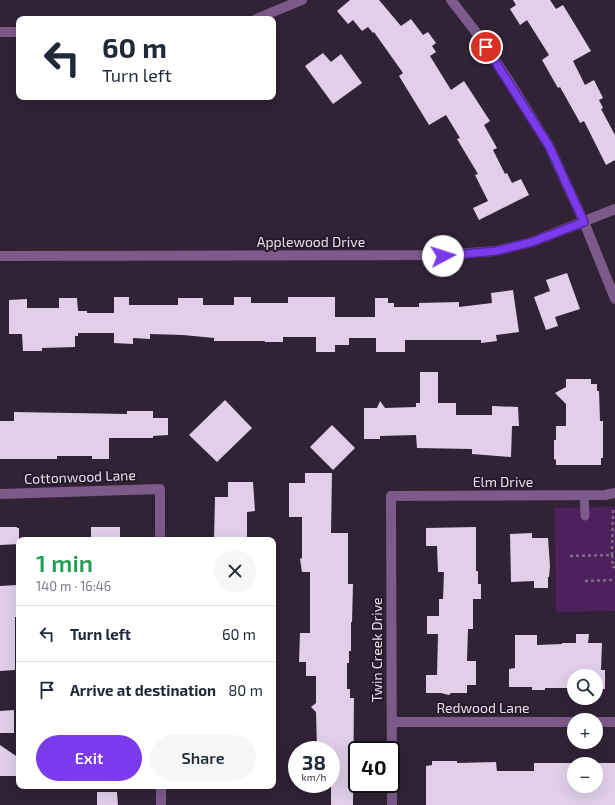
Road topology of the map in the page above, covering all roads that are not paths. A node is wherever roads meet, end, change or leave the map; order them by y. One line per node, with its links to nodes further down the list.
1 (302, 0): 3 (street)
2 (451, 0): 7 (street)
3 (263, 16)
4 (0, 32): 5 (street)
5 (16, 32)
6 (615, 209): 7 (street, Applewood Drive)
7 (584, 222): 8 (street, Applewood Drive); 9 (street)
8 (0, 256)
9 (615, 299)
10 (615, 493): 12 (street, Elm Drive)
11 (0, 494): 15 (street, Cottonwood Lane)
12 (584, 495): 13 (street, Elm Drive); 14 (lane)
13 (391, 496): 16 (street, Twin Creek Drive)
14 (585, 516)
15 (160, 537)
16 (392, 722): 17 (street, Redwood Lane); 22 (street, Twin Creek Drive)
17 (567, 722)
18 (603, 722): 19 (street)
19 (615, 722)
20 (161, 789): 21 (street)
21 (161, 805)
22 (392, 805)

